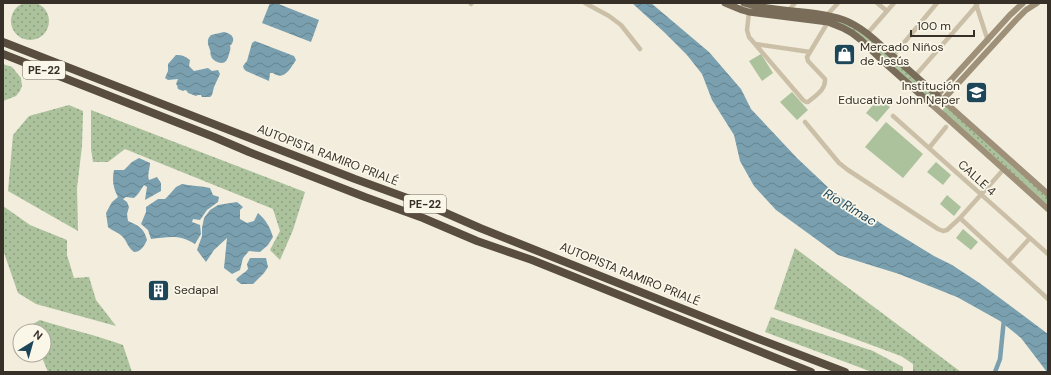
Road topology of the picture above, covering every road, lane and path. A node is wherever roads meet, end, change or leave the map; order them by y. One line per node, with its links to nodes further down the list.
1 (584, 3): 22 (street)
2 (725, 3): 14 (main road)
3 (744, 3): 12 (main road)
4 (795, 3): 12 (street)
5 (838, 3): 16 (street)
6 (877, 3): 13 (street)
7 (894, 3): 13 (street)
8 (937, 3): 25 (street)
9 (1023, 3): 18 (main road)
10 (1037, 3): 21 (main road)
11 (976, 4): 18 (street); 28 (street)
12 (789, 10): 15 (street); 16 (main road)
13 (887, 11): 17 (street)
14 (749, 12): 15 (main road); 20 (street)
15 (784, 17): 16 (main road)
16 (828, 19): 17 (main road); 23 (street); 30 (main road)
17 (867, 34): 25 (main road)
18 (987, 40): 21 (street); 26 (main road)
19 (3, 42): 46 (highway, AUTOPISTA RAMIRO PRIALÉ / PE-22)
20 (755, 44): 23 (street); 23 (street)
21 (991, 47): 27 (main road)
22 (640, 49)
23 (810, 52)
24 (3, 54): 45 (highway, AUTOPISTA RAMIRO PRIALÉ / PE-22)
25 (893, 56): 28 (main road)
26 (968, 62): 27 (main road); 29 (main road)
27 (973, 67): 29 (main road)
28 (915, 76): 29 (main road)
29 (940, 98): 30 (main road); 31 (main road); 38 (main road)
30 (930, 103): 31 (main road)
31 (936, 108): 36 (main road)
32 (893, 116): 35 (street, CALLE 4)
33 (805, 122): 40 (street)
34 (946, 127): 35 (street)
35 (929, 148): 37 (street, CALLE 4)
36 (1004, 169): 37 (street); 39 (main road)
37 (981, 194): 40 (street); 41 (street, CALLE 4)
38 (1048, 194)
39 (1048, 209)
40 (960, 218): 43 (street)
41 (1030, 238): 42 (street, CALLE 4); 43 (street)
42 (1048, 254)
43 (1008, 262): 44 (street)
44 (1048, 299)
45 (811, 372)
46 (845, 372)

